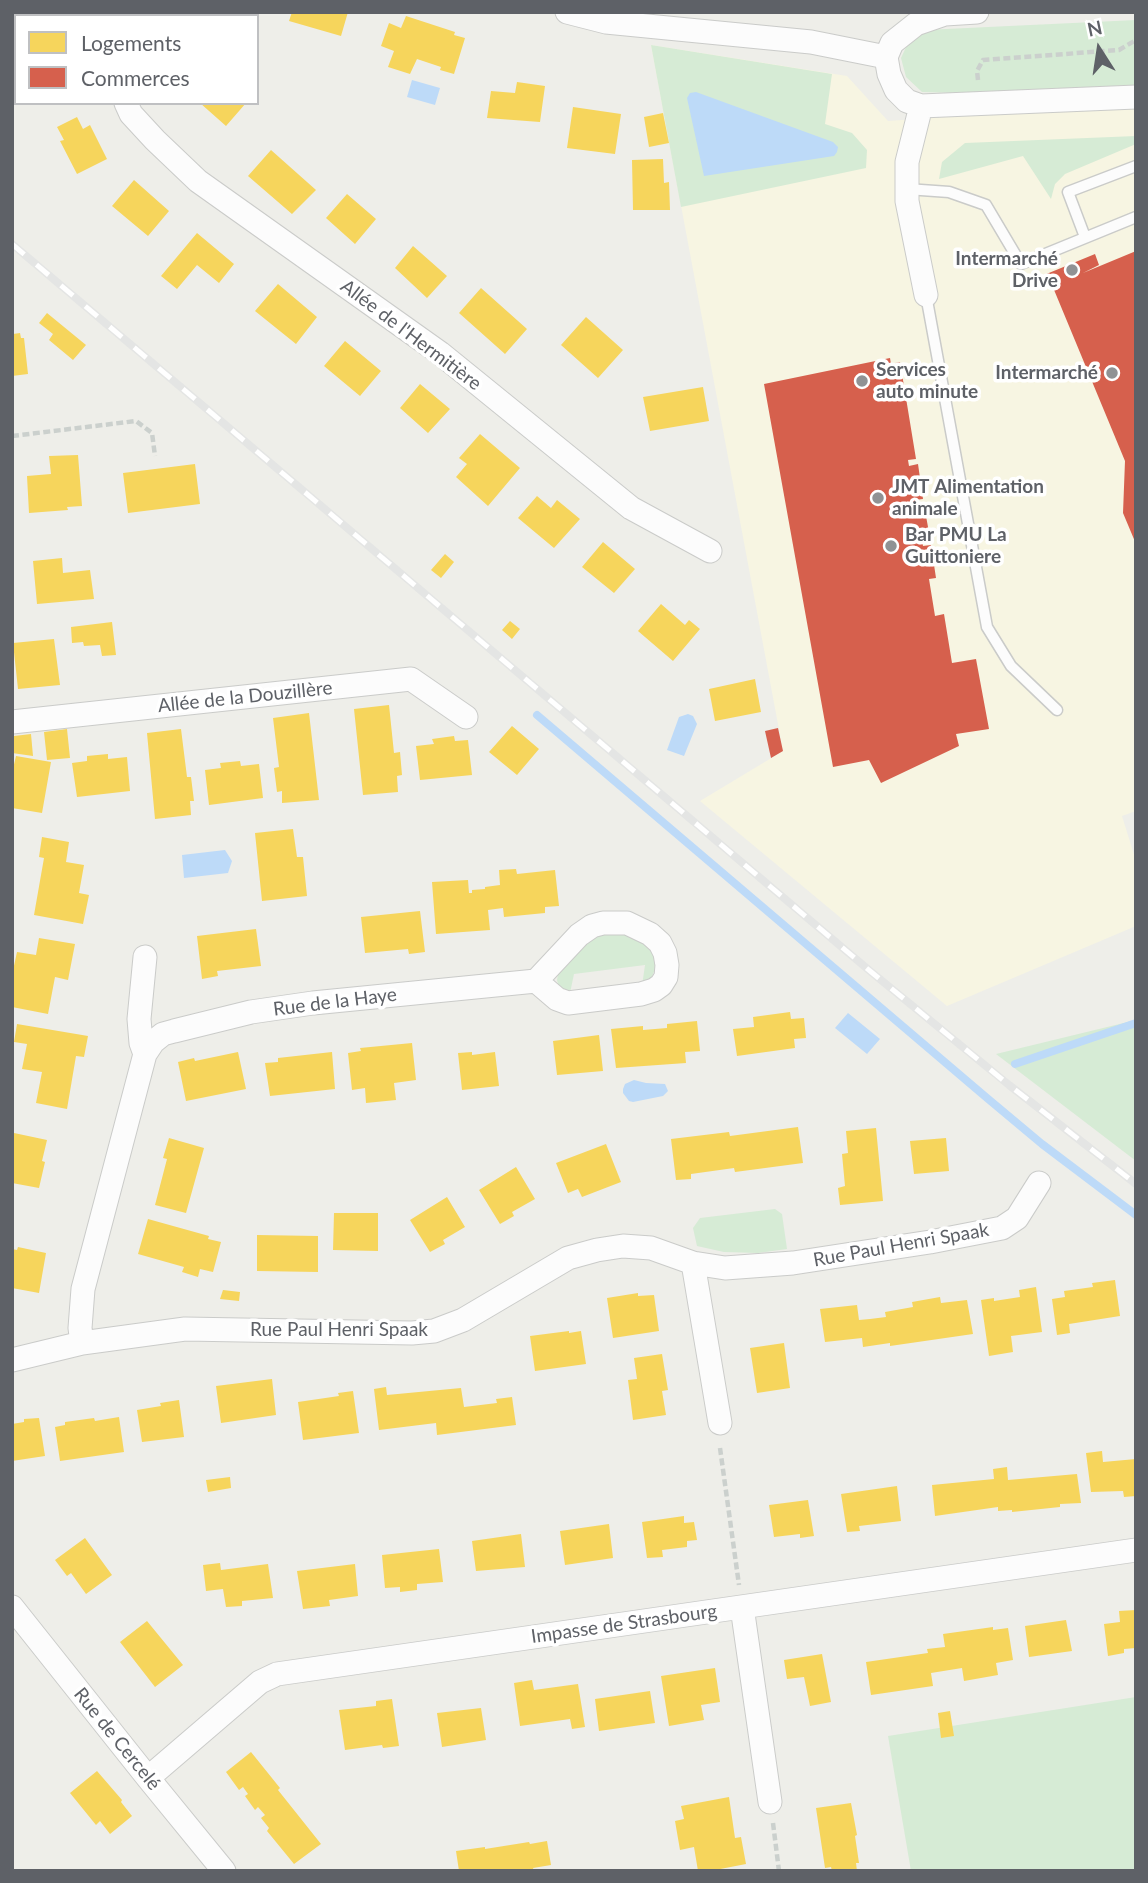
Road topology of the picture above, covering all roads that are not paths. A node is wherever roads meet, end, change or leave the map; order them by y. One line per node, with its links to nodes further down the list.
1 (566, 12): 3 (street)
2 (976, 12): 3 (street)
3 (886, 57): 6 (street)
4 (1136, 97): 6 (street)
5 (127, 105): 12 (street, Allée de l'Hermitière)
6 (922, 106): 8 (street)
7 (1136, 166): 10 (lane)
8 (907, 189): 10 (lane); 11 (street)
9 (1136, 217): 10 (lane)
10 (1085, 237)
11 (926, 295): 13 (lane)
12 (710, 551)
13 (1057, 710)
14 (466, 717): 15 (street, Allée de la Douzillère)
15 (12, 722)
16 (145, 957): 18 (street)
17 (536, 981): 17 (street); 18 (street, Rue de la Haye)
18 (145, 1054): 21 (street)
19 (1039, 1183): 20 (street, Rue Paul Henri Spaak)
20 (693, 1263): 21 (street, Rue Paul Henri Spaak); 23 (street)
21 (82, 1343): 22 (street, Rue Paul Henri Spaak)
22 (12, 1360)
23 (720, 1423)
24 (1136, 1550): 26 (street, Impasse de Strasbourg)
25 (12, 1606): 27 (street, Rue de Cercelé)
26 (742, 1607): 27 (street, Impasse de Strasbourg); 28 (street)
27 (148, 1778): 29 (street, Rue de Cercelé)
28 (770, 1802)
29 (224, 1871)

